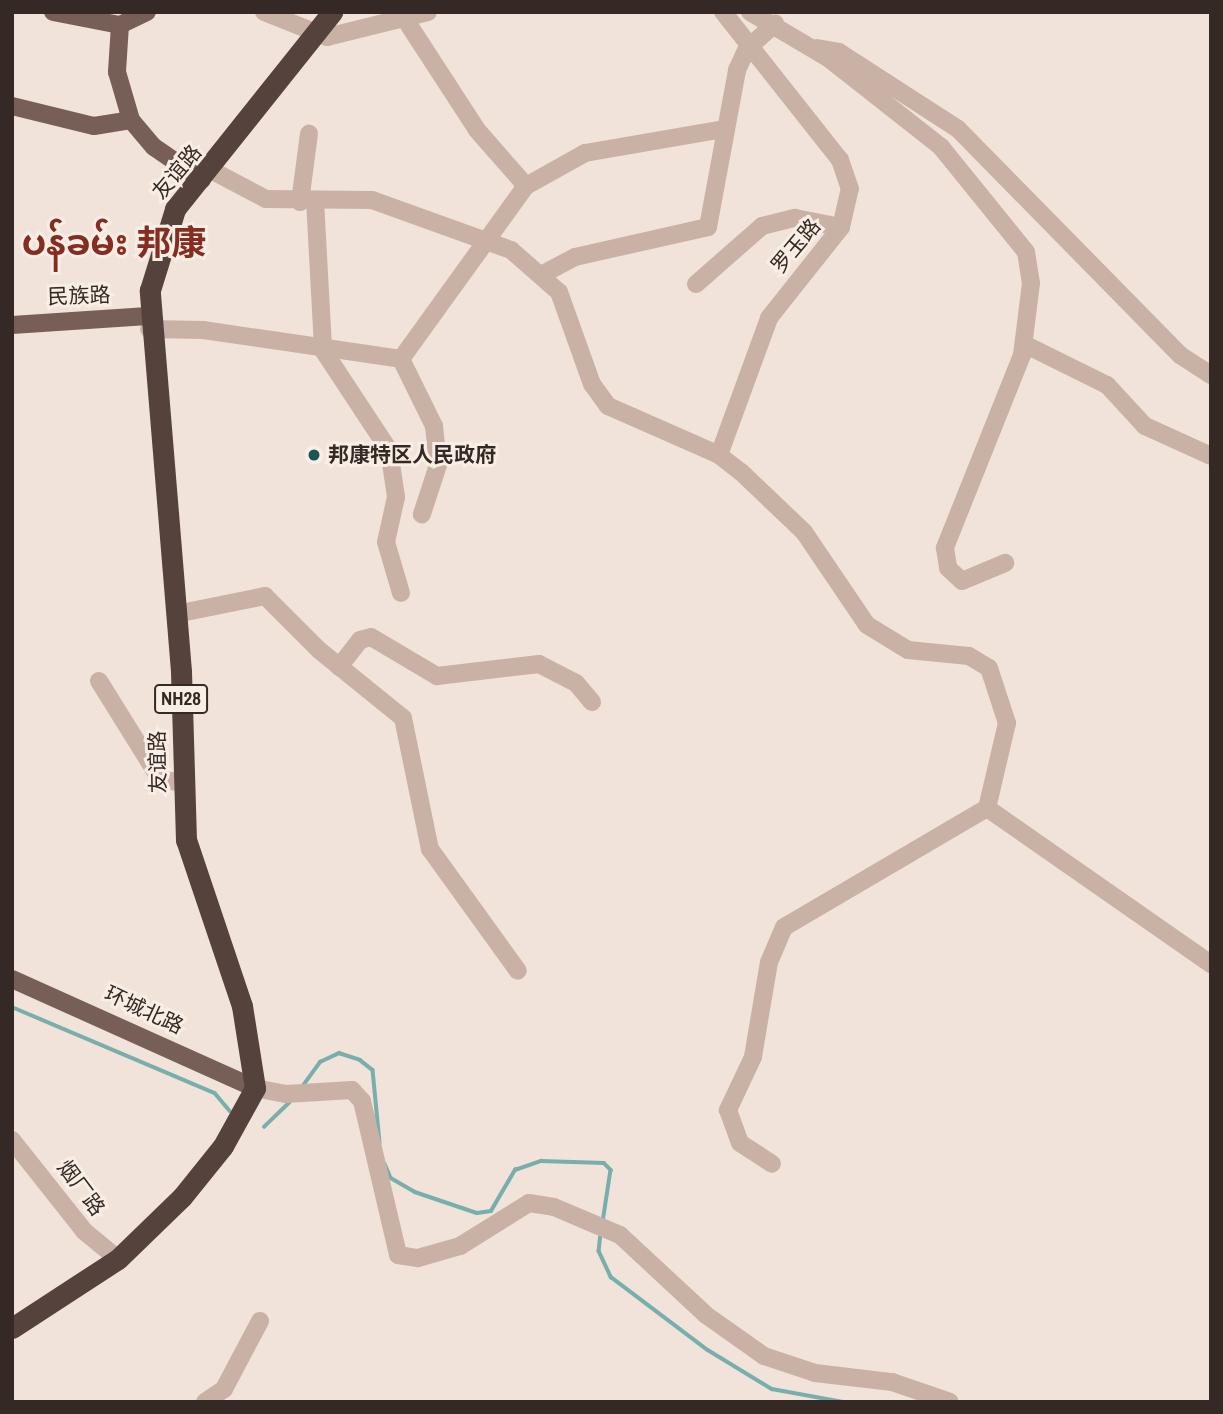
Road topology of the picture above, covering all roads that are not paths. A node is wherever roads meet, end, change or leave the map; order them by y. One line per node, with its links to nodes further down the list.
1 (52, 12): 9 (main road)
2 (147, 12): 9 (main road)
3 (264, 12): 11 (street)
4 (332, 12): 11 (highway, 友谊路 / NH28)
5 (428, 12): 8 (street)
6 (723, 12): 13 (street, 罗玉路)
7 (750, 12): 10 (street)
8 (405, 19): 11 (street); 19 (street)
9 (120, 24): 15 (main road)
10 (775, 24): 12 (street); 13 (street)
11 (313, 33): 18 (highway, 友谊路 / NH28)
12 (810, 47): 27 (street); 30 (street)
13 (747, 49): 16 (street); 21 (street, 罗玉路)
14 (12, 106): 15 (main road)
15 (131, 120): 18 (main road)
16 (724, 129): 19 (street); 23 (street)
17 (309, 134): 20 (street)
18 (206, 175): 20 (street); 25 (highway, 友谊路 / NH28)
19 (526, 186): 22 (street)
20 (307, 201): 22 (street); 28 (street)
21 (841, 228): 24 (street); 31 (street, 罗玉路)
22 (484, 236): 23 (street); 29 (street)
23 (543, 274): 31 (street)
24 (696, 284)
25 (149, 323): 26 (main road, 民族路); 28 (street); 36 (highway, 友谊路 / NH28)
26 (12, 325)
27 (1024, 344): 32 (street); 34 (street)
28 (323, 350): 29 (street); 35 (street)
29 (401, 359): 33 (street)
30 (1211, 375)
31 (719, 455): 41 (street)
32 (1211, 456)
33 (422, 514)
34 (1006, 563)
35 (401, 593)
36 (176, 614): 37 (street); 40 (highway, 友谊路 / NH28)
37 (340, 667): 39 (street); 43 (street)
38 (99, 681): 40 (street)
39 (592, 702)
40 (182, 783): 45 (highway, 友谊路 / NH28)
41 (987, 808): 42 (street); 47 (street)
42 (1211, 964)
43 (518, 971)
44 (12, 979): 45 (main road, 环城北路)
45 (255, 1088): 48 (highway); 52 (street)
46 (12, 1140): 48 (street, 烟厂路)
47 (772, 1164)
48 (118, 1259): 50 (highway)
49 (260, 1321): 51 (street)
50 (12, 1328)
51 (205, 1402)
52 (950, 1402)

